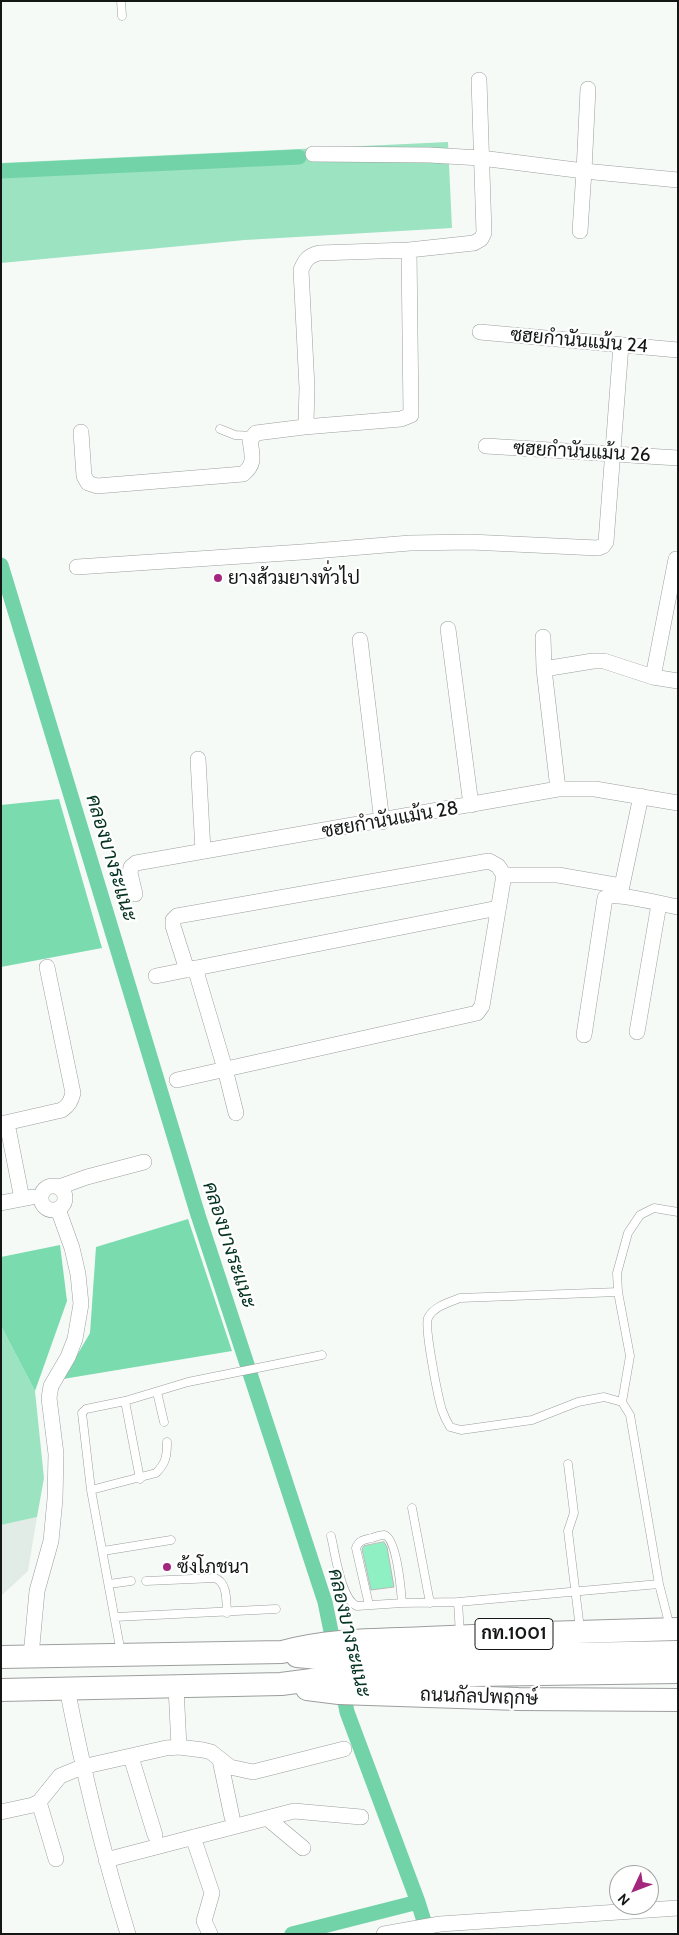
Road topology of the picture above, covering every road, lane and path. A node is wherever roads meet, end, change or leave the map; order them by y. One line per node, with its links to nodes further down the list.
1 (121, 1): 2 (lane)
2 (122, 16)
3 (479, 80): 6 (street)
4 (588, 90): 7 (street)
5 (313, 154): 6 (street)
6 (481, 158): 7 (street); 10 (street)
7 (584, 171): 8 (street); 9 (street)
8 (678, 180)
9 (580, 231)
10 (409, 250): 14 (street); 14 (street)
11 (480, 332): 12 (street, ซฮยกำนันแม้น 24)
12 (621, 345): 13 (street, ซฮยกำนันแม้น 24); 19 (street)
13 (678, 350)
14 (304, 427): 17 (street)
15 (220, 429): 17 (lane)
16 (81, 432): 17 (street)
17 (252, 436)
18 (486, 446): 19 (street, ซฮยกำนันแม้น 26)
19 (612, 452): 20 (street, ซฮยกำนันแม้น 26); 22 (street)
20 (678, 458)
21 (676, 559): 23 (street)
22 (77, 567)
23 (674, 593): 28 (street)
24 (448, 628): 34 (street)
25 (543, 638): 27 (street)
26 (360, 640): 35 (street)
27 (544, 669): 28 (street); 31 (street)
28 (653, 677): 29 (street)
29 (678, 681)
30 (198, 759): 36 (street)
31 (558, 789): 32 (street, ซฮยกำนันแม้น 28); 34 (street, ซฮยกำนันแม้น 28)
32 (641, 796): 33 (street, ซฮยกำนันแม้น 28); 38 (street)
33 (678, 803)
34 (471, 805): 35 (street, ซฮยกำนันแม้น 28)
35 (382, 822): 36 (street, ซฮยกำนันแม้น 28)
36 (203, 851): 39 (street, ซฮยกำนันแม้น 28)
37 (504, 875): 38 (street); 42 (street); 44 (street)
38 (620, 891): 40 (street); 47 (street)
39 (135, 894)
40 (659, 904): 41 (street); 46 (street)
41 (678, 907)
42 (498, 908): 44 (street); 48 (street)
43 (47, 967): 51 (street)
44 (191, 969): 45 (street); 48 (street)
45 (156, 976)
46 (637, 1032)
47 (584, 1035)
48 (225, 1069): 49 (street); 50 (street)
49 (177, 1080)
50 (236, 1112)
51 (4, 1124): 55 (street)
52 (144, 1162): 53 (street)
53 (59, 1187): 54 (street); 57 (street)
54 (40, 1196): 55 (street); 57 (street)
55 (22, 1199): 56 (street)
56 (1, 1203)
57 (58, 1209): 90 (street)
58 (678, 1212): 59 (lane)
59 (618, 1292): 63 (lane); 63 (lane)
60 (322, 1355): 61 (lane)
61 (157, 1392): 62 (lane); 64 (lane)
62 (125, 1401): 67 (lane); 68 (lane)
63 (622, 1402): 76 (lane)
64 (164, 1422)
65 (167, 1442): 67 (lane)
66 (568, 1464): 77 (lane)
67 (140, 1479): 68 (lane)
68 (91, 1490): 72 (lane)
69 (412, 1508): 80 (lane)
70 (331, 1536): 81 (lane)
71 (171, 1540): 72 (lane)
72 (103, 1551): 75 (lane)
73 (131, 1581): 75 (lane)
74 (146, 1581): 83 (lane)
75 (109, 1584): 84 (lane)
76 (659, 1584): 77 (lane); 85 (lane)
77 (575, 1591): 78 (lane); 86 (lane)
78 (458, 1602): 80 (lane); 87 (lane)
79 (402, 1603): 80 (lane); 81 (lane); 81 (lane)
80 (430, 1603)
81 (369, 1605)
82 (276, 1609): 83 (lane)
83 (227, 1612): 84 (lane)
84 (115, 1617): 89 (lane)
85 (674, 1629): 86 (main road, ถนนกัลปพฤกษ์ / กท.1001)
86 (580, 1631): 87 (main road, ถนนกัลปพฤกษ์ / กท.1001)
87 (460, 1636): 92 (main road, ถนนกัลปพฤกษ์ / กท.1001)
88 (678, 1652): 92 (main road, ถนนกัลปพฤกษ์ / กท.1001)
89 (121, 1654): 90 (main road, ถนนกัลปพฤกษ์ / กท.1001); 92 (main road, ถนนกัลปพฤกษ์ / กท.1001)
90 (31, 1656): 91 (main road, ถนนกัลปพฤกษ์ / กท.1001)
91 (1, 1657)
92 (344, 1668): 93 (main road, ถนนกัลปพฤกษ์ / กท.1001); 94 (main road, ถนนกัลปพฤกษ์ / กท.1001); 97 (main road, ถนนกัลปพฤกษ์ / กท.1001)
93 (678, 1672)
94 (176, 1687): 95 (main road, ถนนกัลปพฤกษ์ / กท.1001); 98 (street)
95 (67, 1688): 96 (main road, ถนนกัลปพฤกษ์ / กท.1001); 102 (street)
96 (1, 1690)
97 (678, 1700)
98 (179, 1747): 100 (street); 101 (street)
99 (344, 1750): 101 (street)
100 (131, 1757): 102 (street); 108 (street)
101 (220, 1760): 105 (street)
102 (82, 1767): 103 (street); 112 (street)
103 (39, 1802): 104 (street); 111 (street)
104 (1, 1812)
105 (232, 1817)
106 (361, 1817): 107 (street)
107 (267, 1818): 109 (street); 110 (street)
108 (155, 1835)
109 (193, 1837): 112 (street); 115 (street)
110 (303, 1848)
111 (56, 1860)
112 (106, 1860): 114 (street)
113 (678, 1908): 116 (street)
114 (128, 1934)
115 (210, 1934)
116 (384, 1934)

